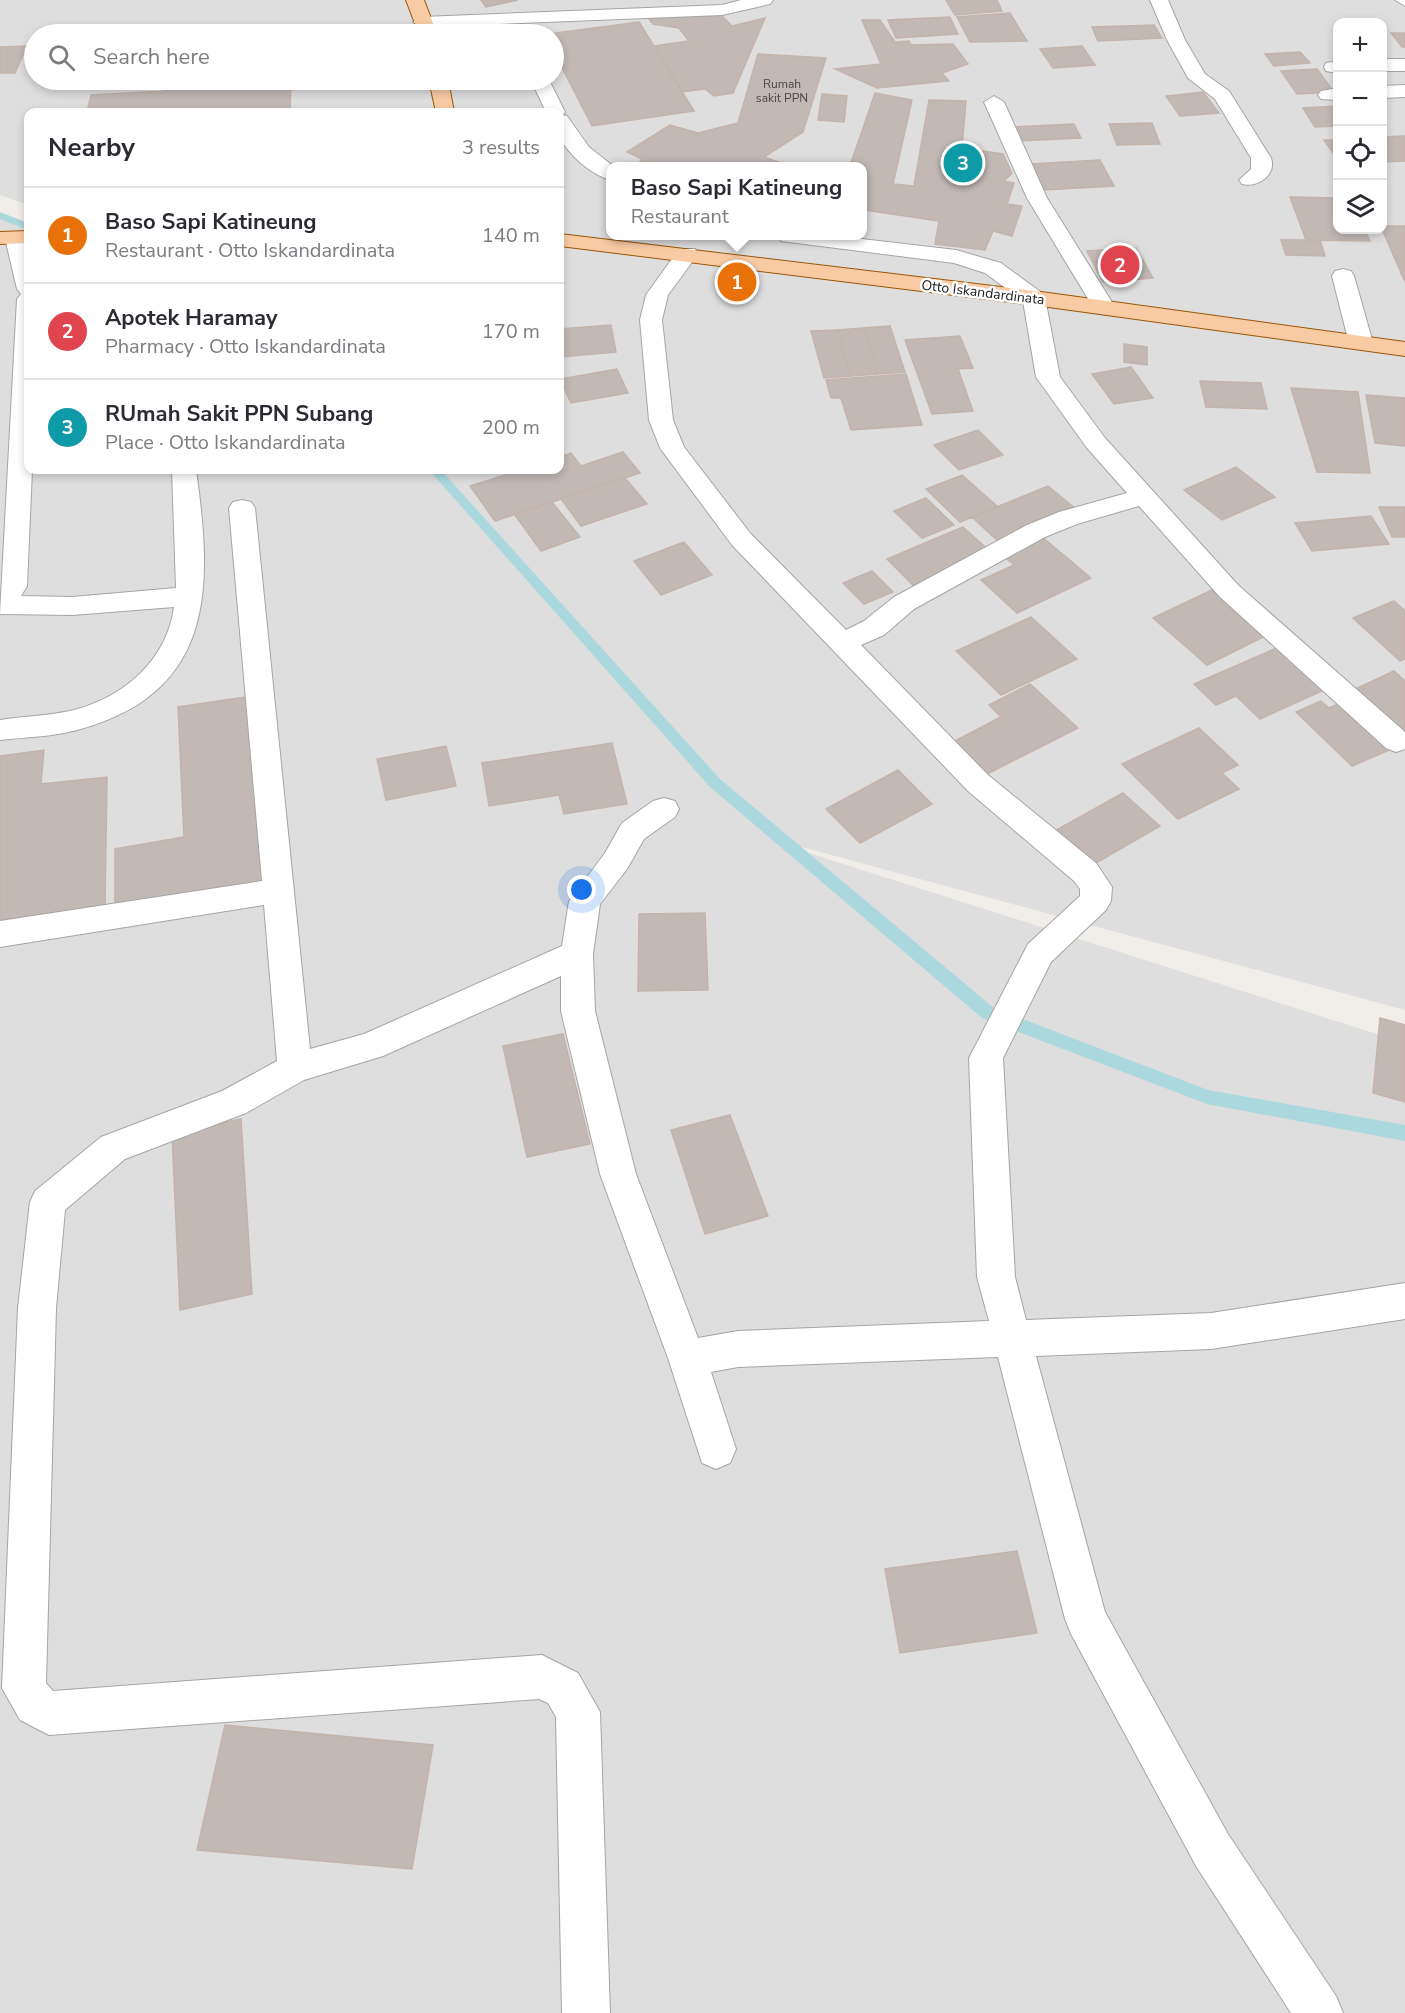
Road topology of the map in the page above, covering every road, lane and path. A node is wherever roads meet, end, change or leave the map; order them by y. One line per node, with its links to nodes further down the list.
1 (415, 0): 4 (main road)
2 (764, 0): 5 (street)
3 (1159, 0): 17 (street)
4 (424, 24)
5 (491, 24)
6 (1405, 64): 7 (street)
7 (1387, 65)
8 (441, 90): 13 (main road)
9 (545, 90): 14 (street)
10 (1405, 91): 11 (street)
11 (1387, 92)
12 (994, 102): 25 (street)
13 (444, 108)
14 (553, 108)
15 (564, 128): 16 (street)
16 (606, 172)
17 (1249, 180)
18 (15, 238): 22 (street)
19 (564, 240): 21 (main road, Otto Iskandardinata)
20 (822, 240): 24 (street)
21 (687, 255): 24 (main road, Otto Iskandardinata); 34 (street)
22 (24, 273)
23 (1343, 276): 26 (street)
24 (1034, 298): 25 (main road, Otto Iskandardinata); 30 (street)
25 (1104, 307): 26 (main road, Otto Iskandardinata)
26 (1361, 343): 27 (main road, Otto Iskandardinata)
27 (1405, 349)
28 (24, 381): 33 (street)
29 (184, 474): 32 (street)
30 (1142, 497): 34 (street); 36 (street)
31 (242, 508): 38 (street)
32 (190, 596): 33 (street); 35 (street)
33 (1, 604)
34 (842, 643): 43 (street)
35 (0, 730)
36 (1396, 741)
37 (664, 809): 40 (street)
38 (278, 891): 39 (street); 41 (street)
39 (0, 934)
40 (577, 954): 41 (street); 44 (street)
41 (295, 1068): 46 (street)
42 (1405, 1301): 43 (street)
43 (1012, 1338): 44 (street); 47 (street)
44 (687, 1358): 45 (street)
45 (716, 1449)
46 (586, 2013)
47 (1319, 2013)

